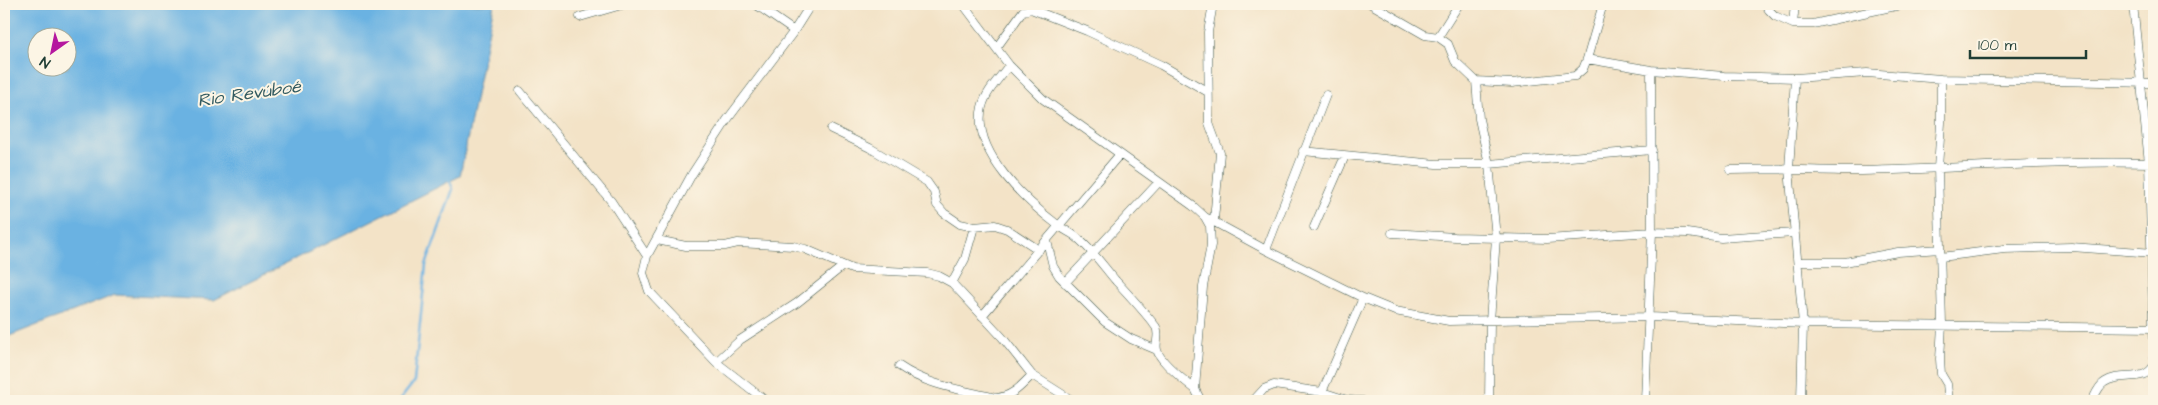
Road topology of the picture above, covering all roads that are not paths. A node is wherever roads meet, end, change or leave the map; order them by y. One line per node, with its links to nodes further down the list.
1 (625, 4): 14 (street)
2 (755, 4): 16 (street)
3 (811, 4): 16 (street)
4 (963, 4): 18 (street)
5 (1213, 4): 28 (street)
6 (1371, 4): 17 (street)
7 (1459, 4): 17 (street)
8 (1603, 4): 19 (street)
9 (1765, 4): 15 (street)
10 (1796, 4): 15 (street)
11 (1905, 4): 15 (street)
12 (2133, 4): 25 (street)
13 (1026, 6): 18 (street); 28 (street)
14 (580, 18)
15 (1793, 24)
16 (794, 31): 50 (street)
17 (1438, 37): 24 (street)
18 (996, 47): 20 (street)
19 (1588, 59): 21 (street); 24 (street)
20 (1009, 65): 33 (street); 43 (street)
21 (1651, 70): 22 (street); 31 (street)
22 (1795, 78): 23 (street); 38 (street)
23 (1941, 79): 25 (street); 37 (street)
24 (1476, 81): 36 (street)
25 (2142, 82): 26 (street); 35 (street)
26 (2154, 83)
27 (520, 92): 57 (street)
28 (1208, 92): 42 (street)
29 (1326, 94): 32 (street)
30 (832, 129): 44 (street)
31 (1652, 150): 36 (street); 46 (street)
32 (1303, 152): 34 (street); 53 (street)
33 (1120, 154): 40 (street); 43 (street)
34 (1345, 156): 36 (street); 45 (street)
35 (2152, 163): 37 (street); 56 (street)
36 (1489, 164): 49 (street)
37 (1938, 168): 38 (street); 55 (street)
38 (1790, 169): 39 (street); 48 (street)
39 (1730, 170)
40 (1159, 182): 41 (street); 54 (street)
41 (1205, 217): 42 (street); 75 (street)
42 (1214, 220): 53 (street)
43 (1059, 226): 51 (street); 54 (street)
44 (974, 227): 52 (street); 60 (street)
45 (1314, 227)
46 (1652, 232): 48 (street); 49 (street); 64 (street)
47 (1392, 233): 49 (street)
48 (1794, 233): 58 (street)
49 (1496, 238): 65 (street)
50 (657, 240): 57 (street); 59 (street)
51 (1047, 241): 52 (street); 61 (street)
52 (1039, 250): 63 (street)
53 (1266, 250): 62 (street)
54 (1094, 253): 61 (street); 69 (street)
55 (1940, 253): 56 (street); 58 (street); 67 (street)
56 (2153, 253): 68 (street)
57 (647, 256): 71 (street)
58 (1798, 262): 66 (street)
59 (843, 266): 60 (street); 71 (street)
60 (952, 283): 63 (street)
61 (1066, 283): 69 (street)
62 (1363, 298): 65 (street); 76 (street)
63 (982, 316): 74 (street)
64 (1650, 317): 65 (street); 66 (street); 84 (street)
65 (1490, 321): 83 (street)
66 (1803, 324): 67 (street); 85 (street)
67 (1942, 325): 68 (street); 86 (street)
68 (2154, 328): 70 (street)
69 (1157, 350): 75 (street)
70 (2154, 356)
71 (716, 362): 78 (street)
72 (2154, 364): 87 (street)
73 (899, 366): 77 (street)
74 (1032, 375): 77 (street); 79 (street)
75 (1195, 390): 80 (street)
76 (1322, 392): 81 (street); 82 (street)
77 (1001, 399)
78 (766, 401)
79 (1072, 401)
80 (1201, 401)
81 (1253, 401)
82 (1363, 401)
83 (1489, 401)
84 (1645, 401)
85 (1801, 401)
86 (1949, 401)
87 (2092, 401)

